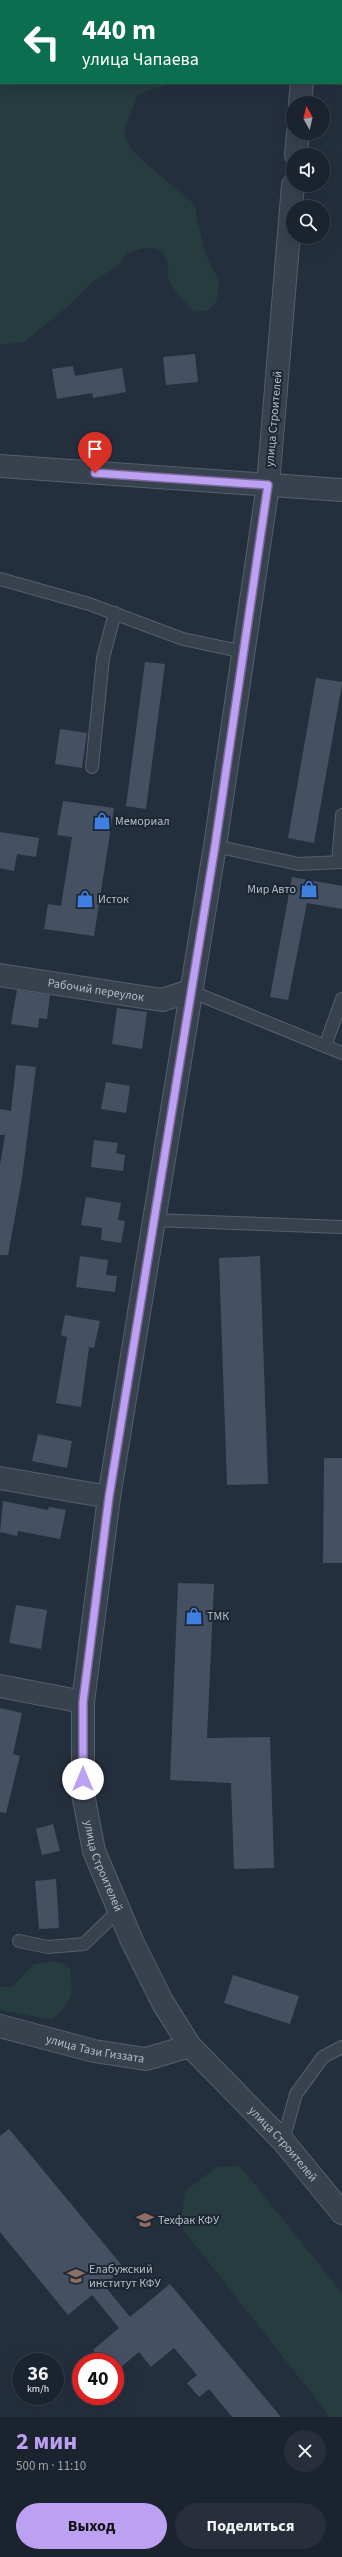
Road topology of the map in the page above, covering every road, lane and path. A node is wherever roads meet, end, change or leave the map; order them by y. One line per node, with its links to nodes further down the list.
1 (302, 84): 2 (street)
2 (301, 96)
3 (292, 192): 5 (street, улица Строителей)
4 (0, 466): 5 (street)
5 (268, 485): 6 (street); 9 (street, улица Строителей)
6 (342, 490)
7 (0, 579): 8 (lane)
8 (115, 613): 9 (lane); 10 (lane)
9 (244, 652): 12 (street, улица Строителей)
10 (92, 768)
11 (342, 815): 13 (lane)
12 (215, 846): 13 (lane); 15 (street, улица Строителей)
13 (340, 862)
14 (0, 975): 15 (street, Рабочий переулок)
15 (190, 991): 17 (lane); 19 (street, улица Строителей)
16 (342, 998): 17 (lane)
17 (325, 1046): 18 (lane)
18 (342, 1053)
19 (153, 1220): 20 (lane); 22 (street, улица Строителей)
20 (342, 1227)
21 (0, 1478): 22 (street)
22 (109, 1497): 24 (street, улица Строителей)
23 (0, 1686): 24 (street)
24 (83, 1702): 25 (street, улица Строителей)
25 (119, 1910): 26 (lane); 28 (street, улица Строителей)
26 (19, 1941)
27 (0, 2026): 28 (street, улица Тази Гиззата)
28 (190, 2046): 30 (street, улица Строителей)
29 (342, 2047): 30 (lane)
30 (283, 2141): 31 (street, улица Строителей)
31 (342, 2213)

